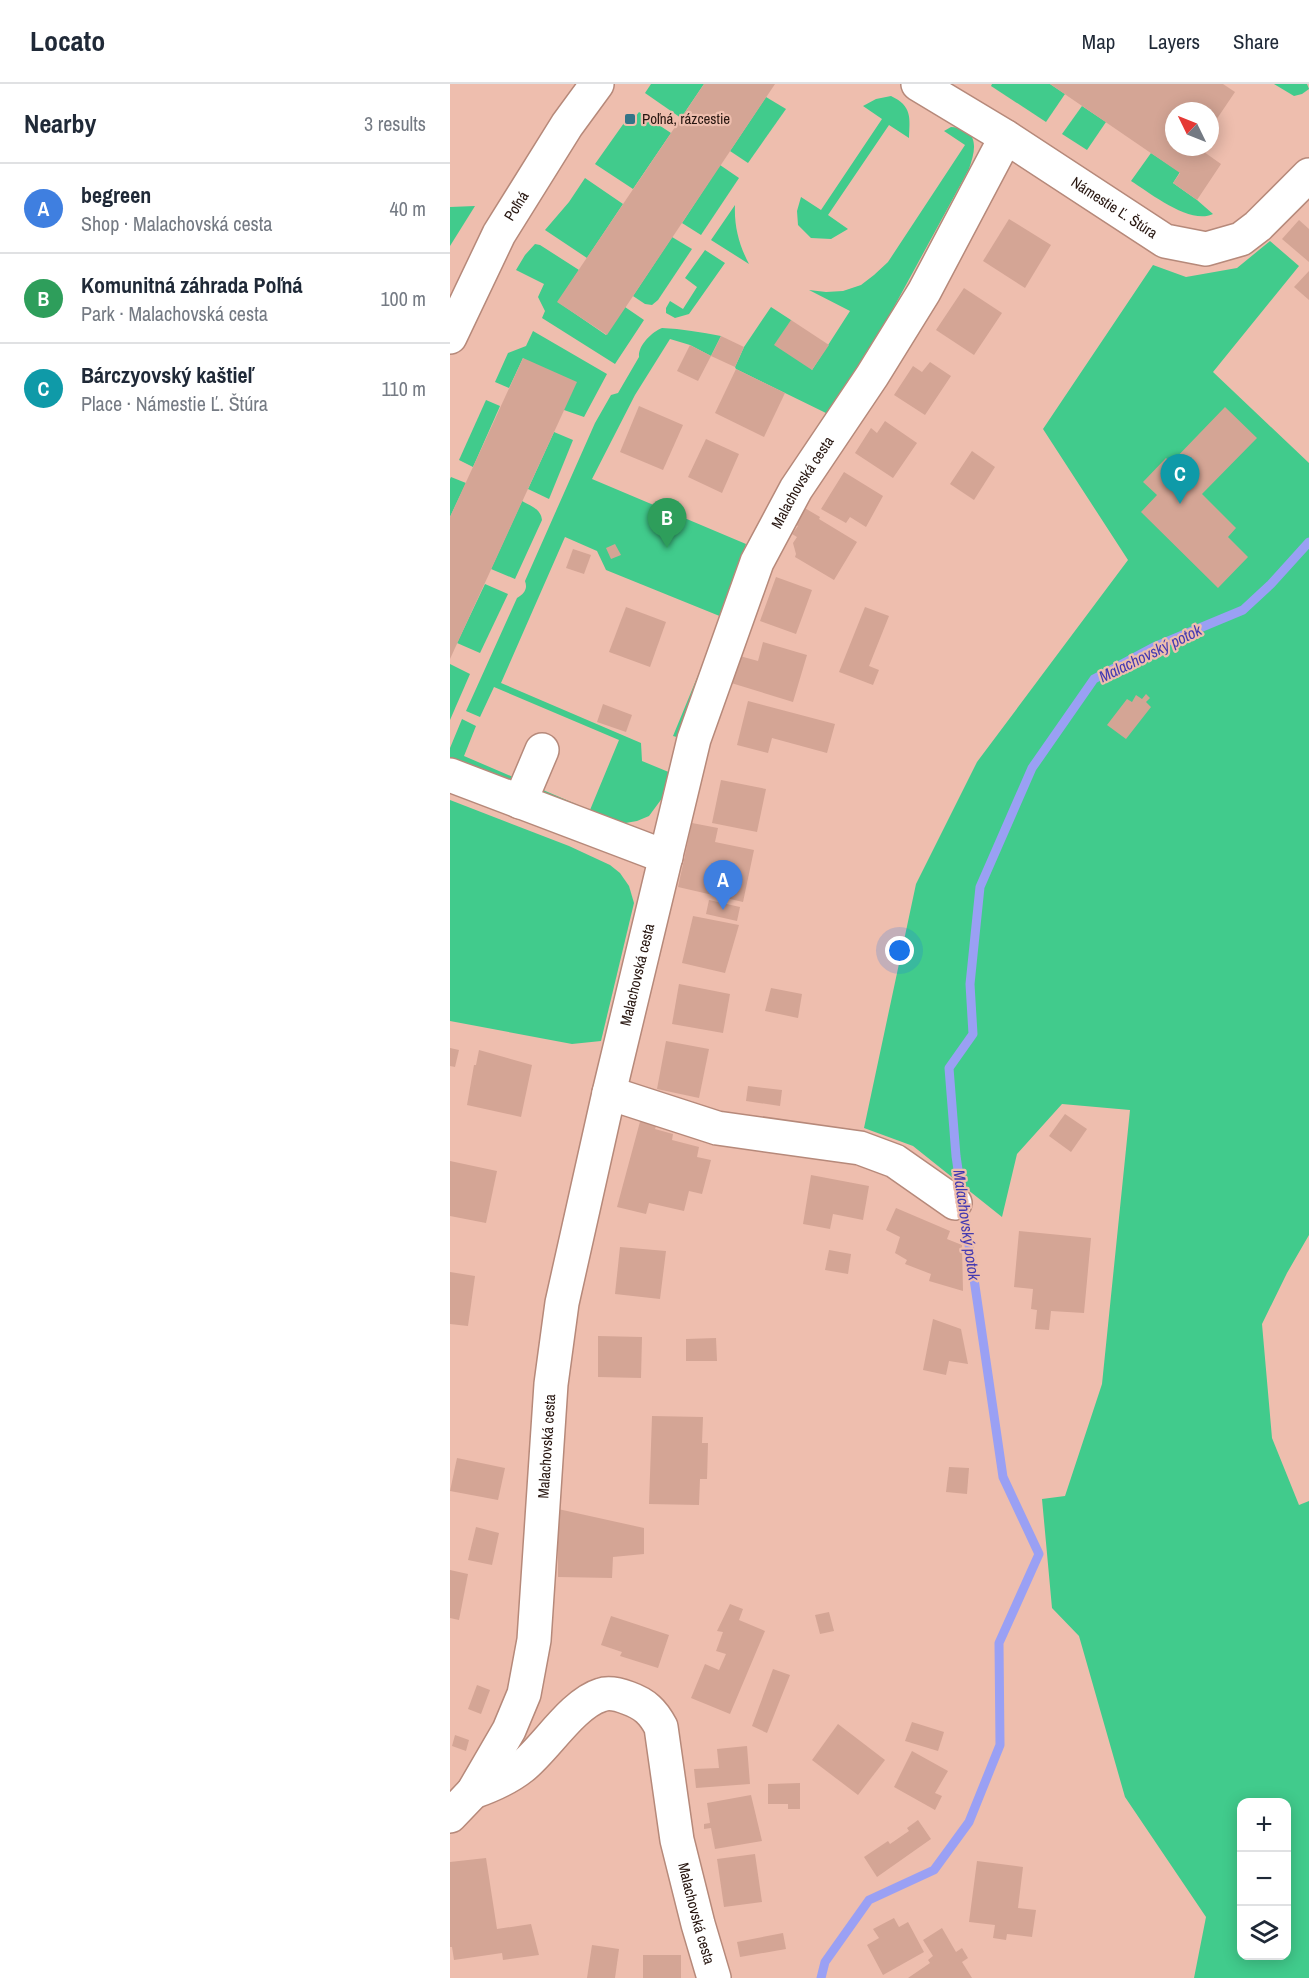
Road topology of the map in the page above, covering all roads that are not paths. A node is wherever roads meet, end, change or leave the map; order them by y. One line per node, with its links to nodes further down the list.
1 (597, 84): 5 (street, Poľná)
2 (918, 84): 3 (street, Námestie Ľ. Štúra)
3 (1006, 137): 4 (street, Námestie Ľ. Štúra); 9 (street, Malachovská cesta)
4 (1309, 175)
5 (450, 337)
6 (542, 750): 8 (street)
7 (450, 775): 8 (street)
8 (520, 802): 9 (street)
9 (666, 857): 10 (street, Malachovská cesta)
10 (609, 1093): 11 (street); 12 (street, Malachovská cesta)
11 (955, 1203)
12 (472, 1792): 13 (street, Malachovská cesta); 14 (street, Malachovská cesta)
13 (450, 1816)
14 (714, 1978)

